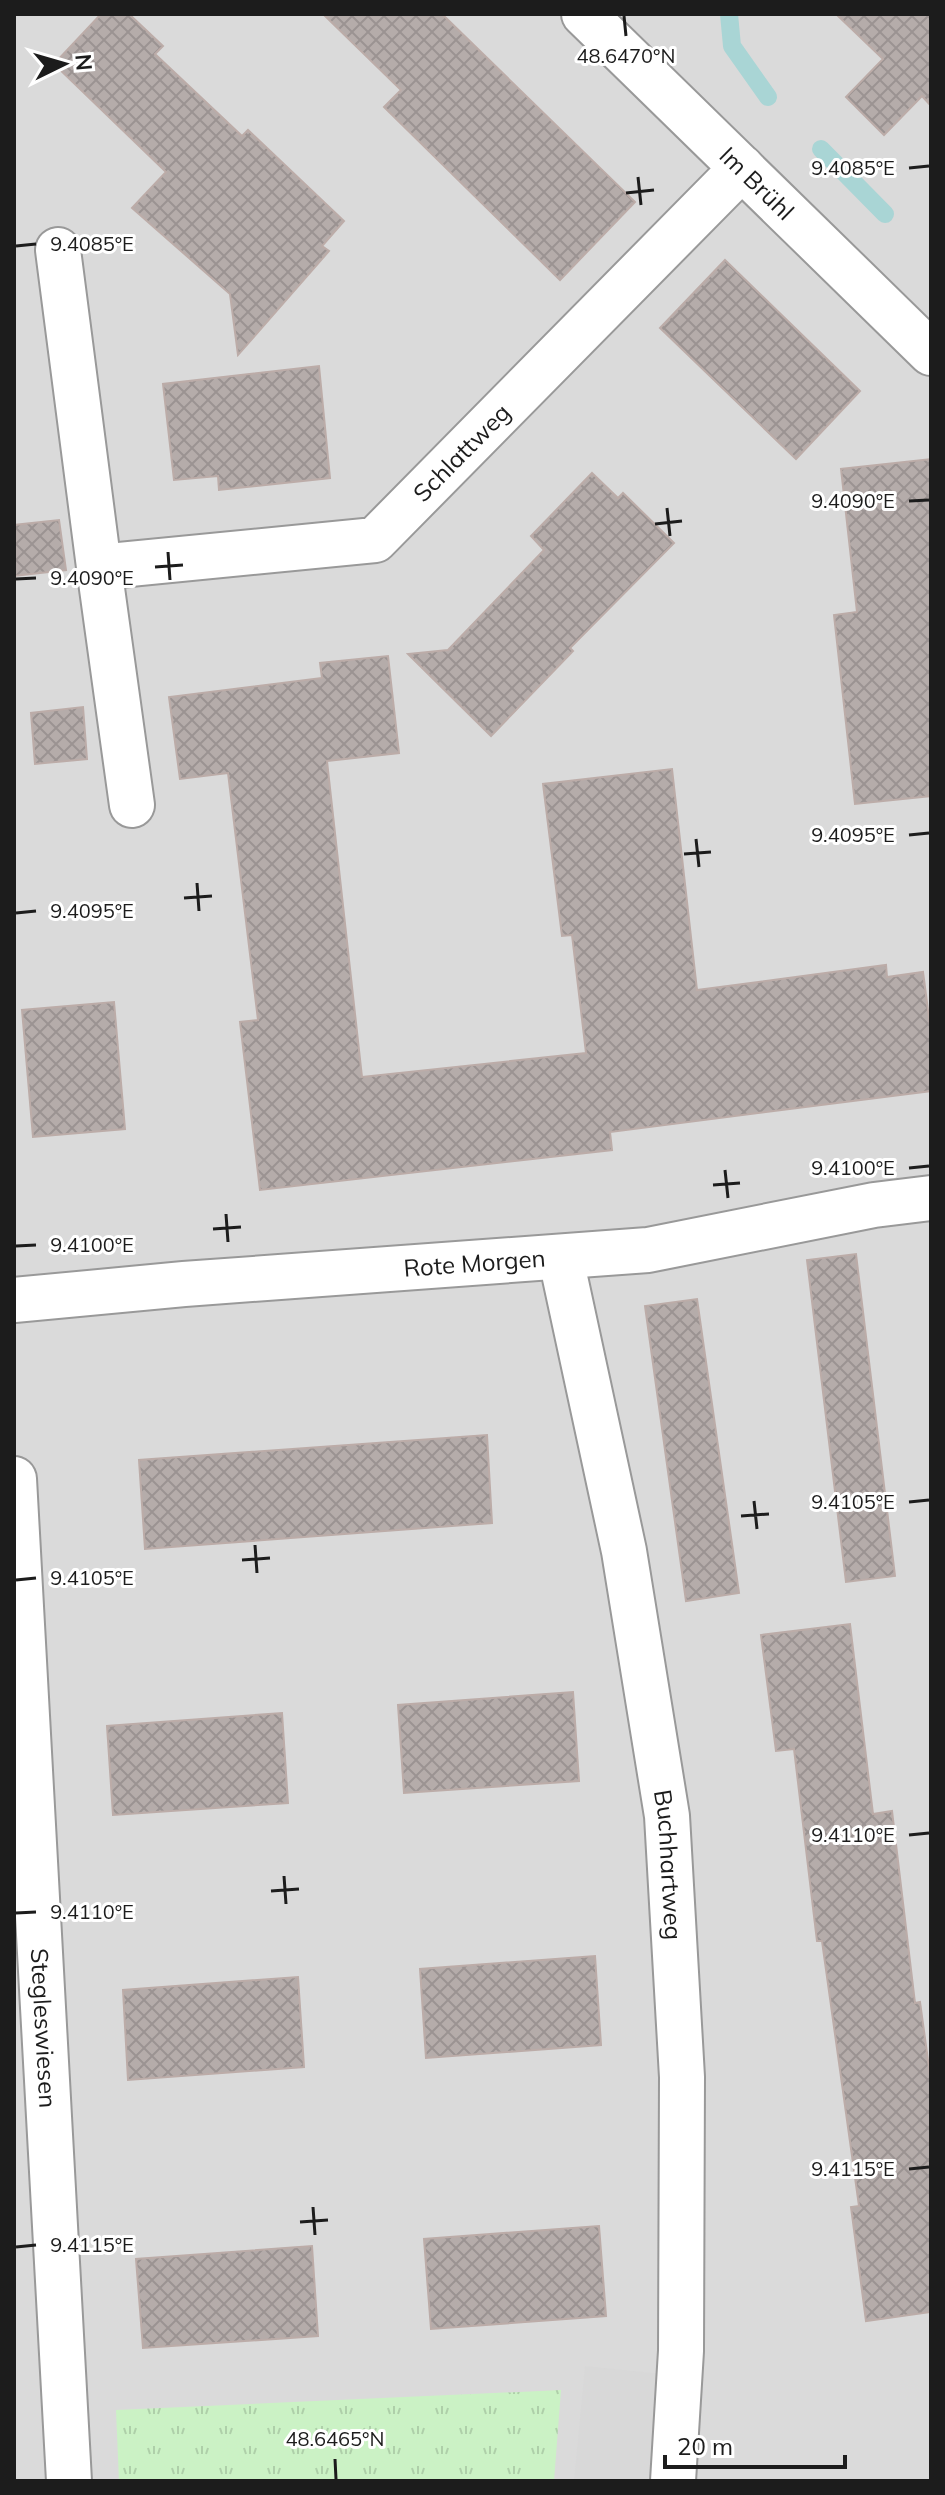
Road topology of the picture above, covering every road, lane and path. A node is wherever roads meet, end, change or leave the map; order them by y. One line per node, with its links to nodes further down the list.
1 (584, 14): 2 (street, Im Brühl)
2 (742, 168): 4 (street, Im Brühl); 5 (street, Schlattweg)
3 (58, 250): 5 (street)
4 (931, 353)
5 (99, 567): 6 (street)
6 (132, 805)
7 (931, 1198): 8 (street, Rote Morgen)
8 (561, 1259): 9 (street, Rote Morgen); 12 (street, Buchhartweg)
9 (14, 1300)
10 (14, 1479): 11 (street, Stegleswiesen)
11 (69, 2481)
12 (673, 2481)

